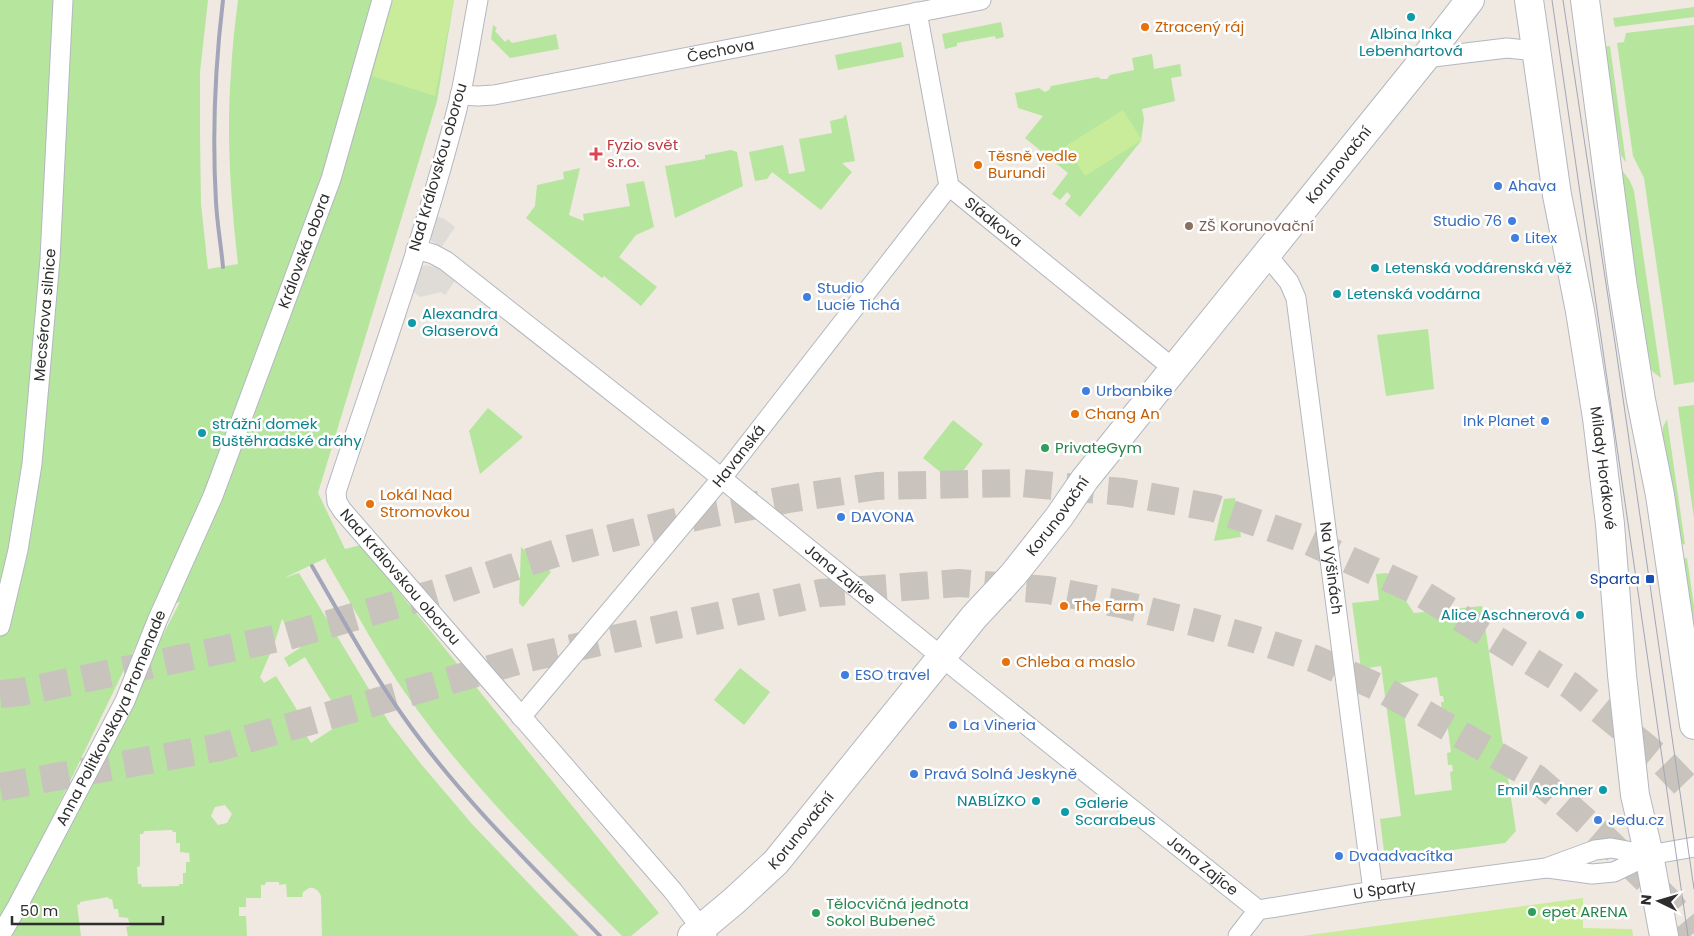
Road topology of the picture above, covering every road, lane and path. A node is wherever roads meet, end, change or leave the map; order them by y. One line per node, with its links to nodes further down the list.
1 (64, 0): 18 (street, Mecsérova silnice)
2 (382, 0): 17 (street, Královská obora)
3 (478, 0): 11 (street, Nad Královskou oborou)
4 (981, 0): 8 (street, Čechova)
5 (1470, 0): 10 (main road, Korunovační)
6 (1529, 0): 9 (main road, Milady Horákové)
7 (1585, 0): 21 (main road)
8 (916, 12): 11 (street, Čechova); 12 (street, Sládkova)
9 (1536, 51): 10 (street); 23 (main road, Milady Horákové)
10 (1425, 58): 14 (main road, Korunovační)
11 (460, 95): 13 (street, Nad Královskou oborou)
12 (948, 186): 15 (street, Sládkova); 16 (street, Havanská)
13 (416, 249): 16 (street, Jana Zajíce); 20 (street, Nad Královskou oborou)
14 (1266, 254): 15 (main road, Korunovační); 24 (street, Na Výšinách)
15 (1174, 369): 19 (main road, Korunovační)
16 (722, 479): 19 (street, Jana Zajíce); 20 (street, Havanská)
17 (213, 496): 27 (street, Anna Politkovskaya Promenade)
18 (0, 626)
19 (942, 656): 25 (street, Jana Zajíce); 26 (main road, Korunovační)
20 (521, 718): 26 (street, Nad Královskou oborou)
21 (1694, 725)
22 (1694, 847): 23 (street, U Sparty)
23 (1649, 855): 24 (street, U Sparty); 29 (main road, Milady Horákové)
24 (1373, 891): 25 (street, U Sparty)
25 (1258, 910): 28 (street)
26 (700, 933)
27 (0, 936)
28 (1238, 936)
29 (1664, 936)

